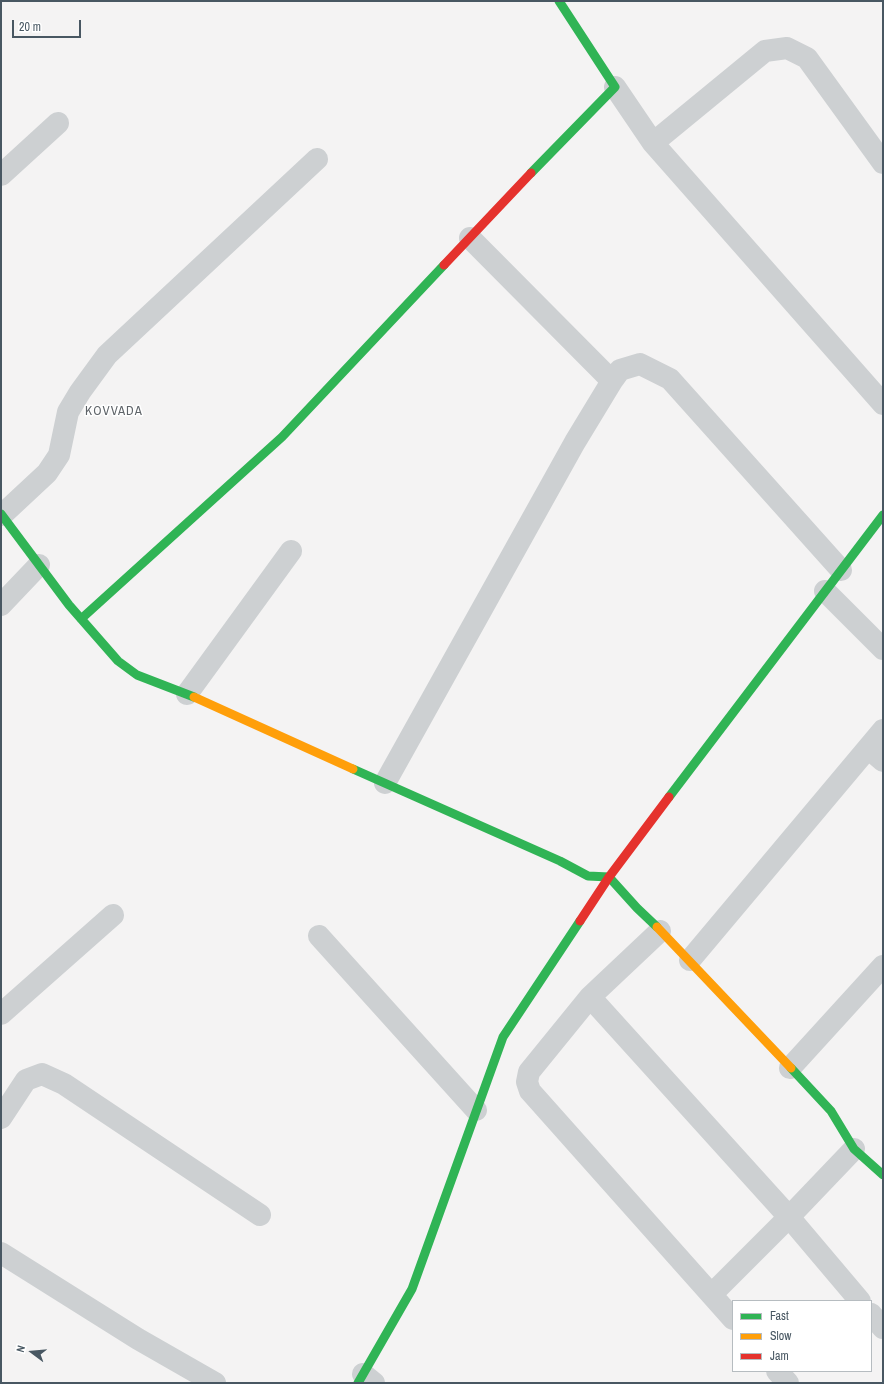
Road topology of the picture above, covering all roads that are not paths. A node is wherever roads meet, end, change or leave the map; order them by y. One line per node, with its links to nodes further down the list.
1 (559, 1): 2 (street)
2 (615, 87): 4 (street); 8 (street)
3 (58, 123): 7 (street)
4 (653, 142): 6 (street); 10 (street)
5 (317, 159): 11 (street)
6 (883, 163)
7 (1, 175)
8 (470, 238): 9 (street); 18 (street)
9 (612, 381): 15 (street); 23 (street)
10 (883, 404)
11 (2, 515): 14 (street)
12 (883, 515): 15 (street)
13 (291, 551): 20 (street)
14 (39, 565): 17 (street); 18 (street)
15 (841, 570): 16 (street)
16 (825, 591): 19 (street); 24 (street)
17 (1, 604)
18 (81, 619): 20 (street)
19 (883, 649)
20 (186, 694): 23 (street)
21 (883, 730): 22 (street)
22 (876, 754): 28 (street)
23 (385, 782): 24 (street)
24 (609, 877): 26 (street); 33 (street)
25 (113, 915): 31 (street)
26 (660, 931): 28 (street); 30 (street)
27 (319, 936): 33 (street)
28 (690, 960): 32 (street)
29 (883, 966): 32 (street)
30 (590, 997): 38 (street); 40 (street)
31 (1, 1014)
32 (790, 1068): 35 (street)
33 (476, 1110): 46 (street)
34 (1, 1118): 37 (street)
35 (854, 1149): 36 (street); 38 (street)
36 (880, 1167)
37 (260, 1215)
38 (789, 1217): 40 (street); 41 (street)
39 (1, 1253): 47 (street)
40 (712, 1294): 43 (street)
41 (859, 1300)
42 (872, 1315): 44 (street)
43 (732, 1318)
44 (883, 1328)
45 (779, 1372): 48 (street)
46 (365, 1380)
47 (215, 1383)
48 (788, 1383)

